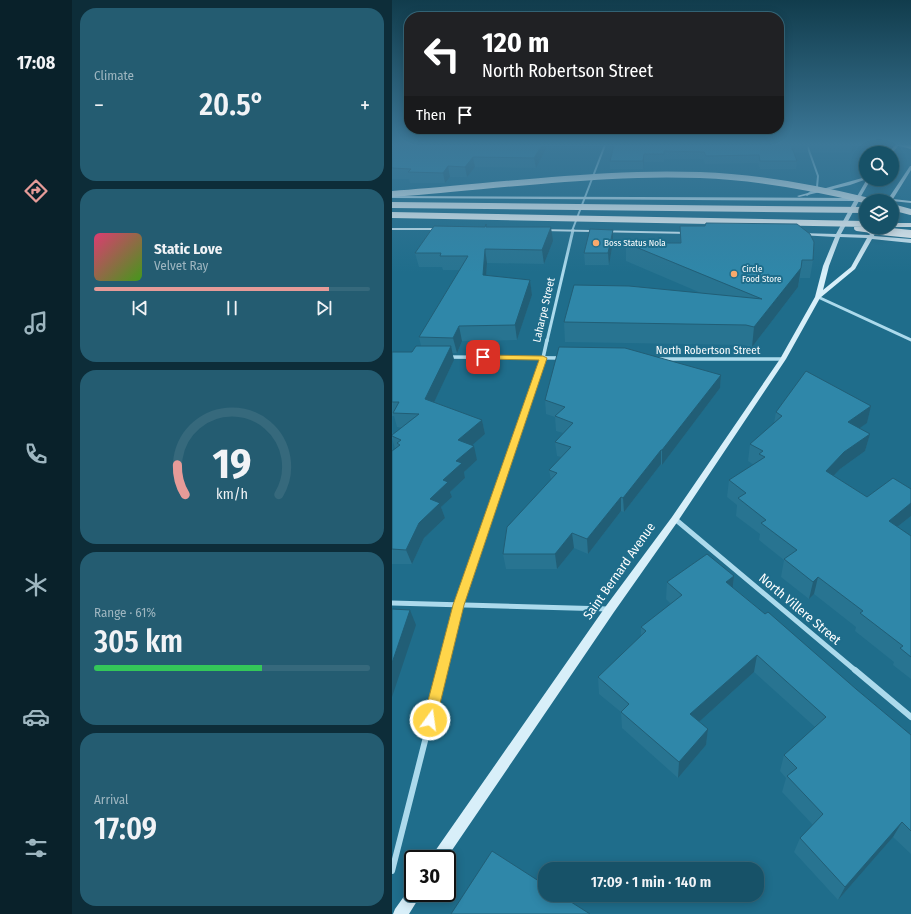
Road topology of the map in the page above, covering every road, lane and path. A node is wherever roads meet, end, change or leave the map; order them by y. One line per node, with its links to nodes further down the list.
1 (484, 188): 7 (highway, bridge)
2 (588, 188): 9 (street, Laharpe Street)
3 (805, 188): 10 (highway, bridge)
4 (816, 188): 8 (street)
5 (832, 188): 8 (street)
6 (864, 188): 12 (street, Saint Bernard Avenue)
7 (392, 195): 9 (street)
8 (807, 195): 11 (street)
9 (584, 198): 11 (street); 28 (street, Laharpe Street)
10 (859, 199)
11 (761, 200): 12 (street)
12 (857, 200): 33 (street, Saint Bernard Avenue)
13 (911, 202): 14 (street)
14 (899, 203)
15 (392, 205): 17 (highway, bridge)
16 (899, 206): 19 (highway, bridge)
17 (859, 210)
18 (899, 210): 19 (highway, bridge)
19 (911, 211)
20 (392, 215): 21 (highway, bridge)
21 (810, 222): 22 (highway, bridge); 32 (highway, bridge)
22 (859, 224)
23 (899, 225): 24 (highway)
24 (911, 225)
25 (392, 229): 26 (street)
26 (446, 229)
27 (538, 230): 28 (street)
28 (572, 231): 29 (street); 39 (street, Laharpe Street)
29 (696, 233)
30 (798, 234): 33 (street)
31 (872, 234): 34 (street, Saint Bernard Avenue)
32 (911, 234)
33 (838, 235): 34 (street); 36 (street, Saint Bernard Avenue)
34 (871, 237): 35 (street); 36 (street, Saint Bernard Avenue)
35 (911, 241)
36 (818, 297): 37 (street); 42 (street, Saint Bernard Avenue)
37 (911, 340)
38 (440, 356): 39 (street)
39 (543, 358): 40 (street); 45 (street, Laharpe Street)
40 (567, 358)
41 (654, 359): 42 (street, North Robertson Street)
42 (783, 359): 43 (street, Saint Bernard Avenue)
43 (675, 519): 46 (street, Saint Bernard Avenue); 47 (street, North Villere Street)
44 (392, 603): 45 (street)
45 (459, 605): 46 (street); 49 (street, Laharpe Street)
46 (610, 609): 48 (street, Saint Bernard Avenue)
47 (911, 717)
48 (444, 850)
49 (392, 871)
50 (409, 902): 51 (street)
51 (400, 914)

